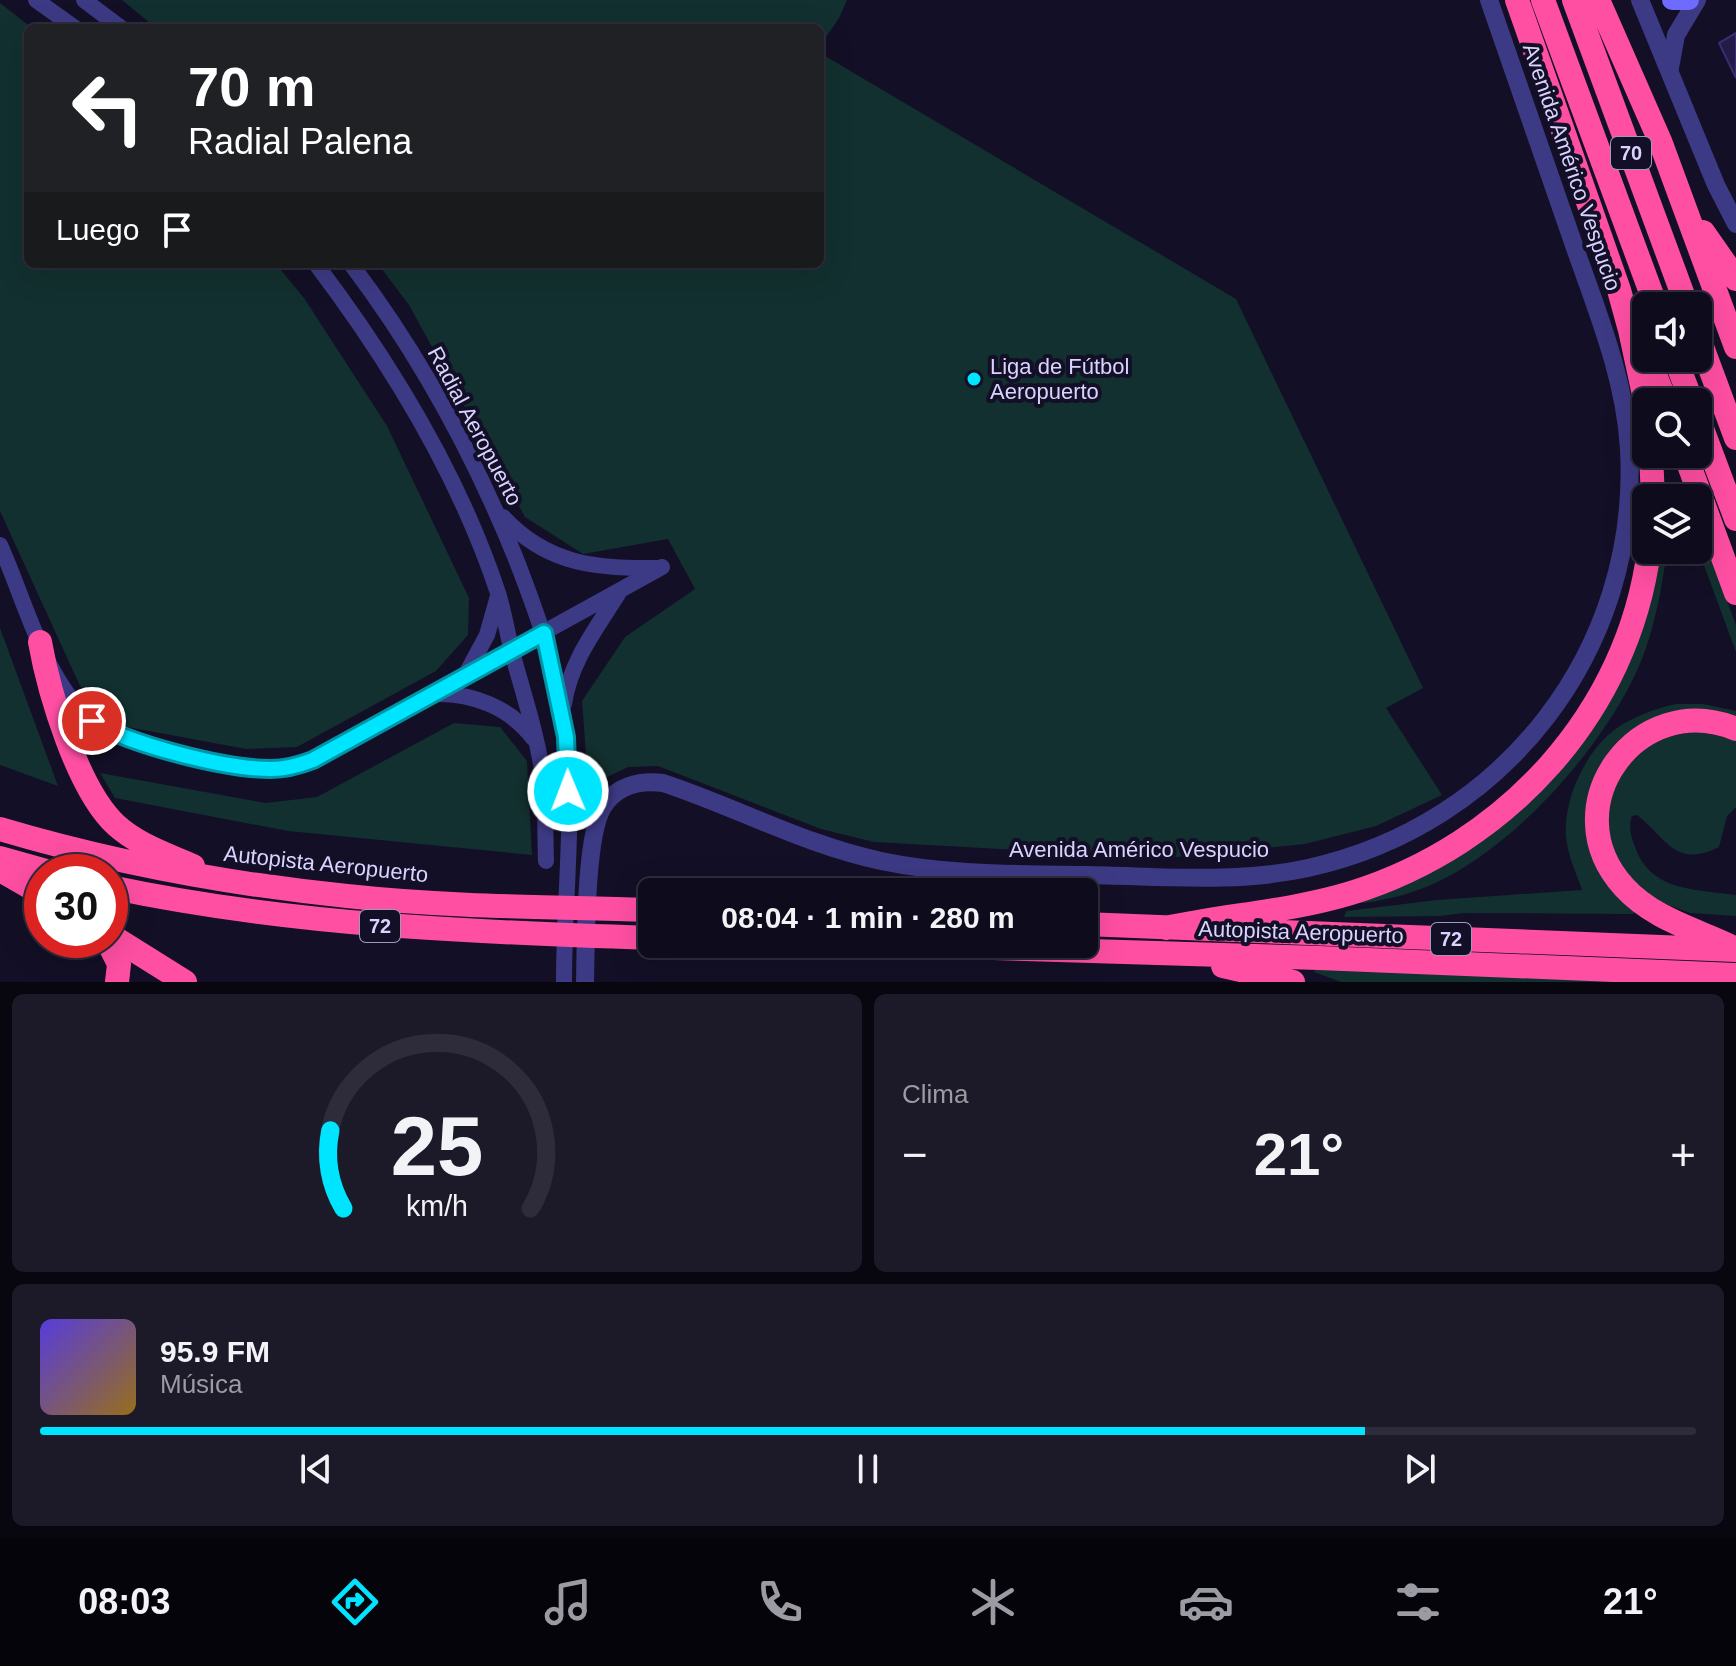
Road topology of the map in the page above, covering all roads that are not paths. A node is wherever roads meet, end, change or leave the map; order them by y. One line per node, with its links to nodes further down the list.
1 (36, 0): 12 (street)
2 (84, 0): 13 (street)
3 (1489, 0): 62 (street, Avenida Américo Vespucio)
4 (1517, 0): 20 (highway)
5 (1543, 0): 21 (highway, 70)
6 (1574, 0): 22 (highway, 70)
7 (1598, 0): 15 (highway)
8 (1640, 0): 14 (street)
9 (1672, 0): 10 (main road)
10 (1689, 0)
11 (1697, 0): 14 (street)
12 (69, 24)
13 (116, 24)
14 (1670, 71): 16 (street)
15 (1677, 190): 19 (highway); 24 (highway)
16 (1736, 224)
17 (319, 268): 36 (street)
18 (354, 268): 30 (street, Radial Aeropuerto)
19 (1736, 279)
20 (1619, 290): 23 (highway); 26 (highway)
21 (1651, 292)
22 (1682, 292)
23 (1632, 320)
24 (1736, 347)
25 (1711, 372): 27 (highway)
26 (1643, 388)
27 (1736, 438)
28 (1712, 455): 31 (highway)
29 (1690, 468): 35 (highway)
30 (497, 510): 34 (street); 37 (street, Radial Aeropuerto)
31 (1736, 519)
32 (0, 545): 38 (street)
33 (1646, 564): 55 (highway)
34 (619, 592): 37 (street); 42 (street, Radial Aeropuerto)
35 (1736, 593)
36 (498, 594): 39 (street); 40 (street)
37 (544, 633): 39 (street); 42 (street, Radial Aeropuerto)
38 (40, 642): 41 (street); 50 (highway)
39 (512, 651): 40 (street); 44 (street)
40 (465, 676): 41 (street)
41 (433, 694): 44 (street)
42 (562, 712): 63 (street, Radial Aeropuerto)
43 (1736, 729): 58 (highway)
44 (537, 742): 47 (street)
45 (0, 829): 50 (highway, Autopista Aeropuerto / 72)
46 (0, 858): 48 (highway)
47 (546, 861)
48 (24, 865)
49 (0, 870): 51 (highway)
50 (228, 881): 53 (highway, Autopista Aeropuerto / 72)
51 (24, 884)
52 (128, 891): 56 (highway, 72)
53 (638, 909)
54 (1098, 925): 55 (highway, Autopista Aeropuerto / 72)
55 (1166, 928): 58 (highway, Autopista Aeropuerto / 72)
56 (638, 937)
57 (128, 949): 66 (highway)
58 (1736, 950)
59 (1098, 951): 60 (highway, Autopista Aeropuerto / 72)
60 (1162, 953): 64 (highway, Autopista Aeropuerto / 72); 67 (highway)
61 (117, 958): 65 (highway)
62 (585, 974)
63 (564, 976)
64 (1736, 976): 68 (highway)
65 (117, 982)
66 (185, 982)
67 (1293, 982)
68 (1698, 982)

